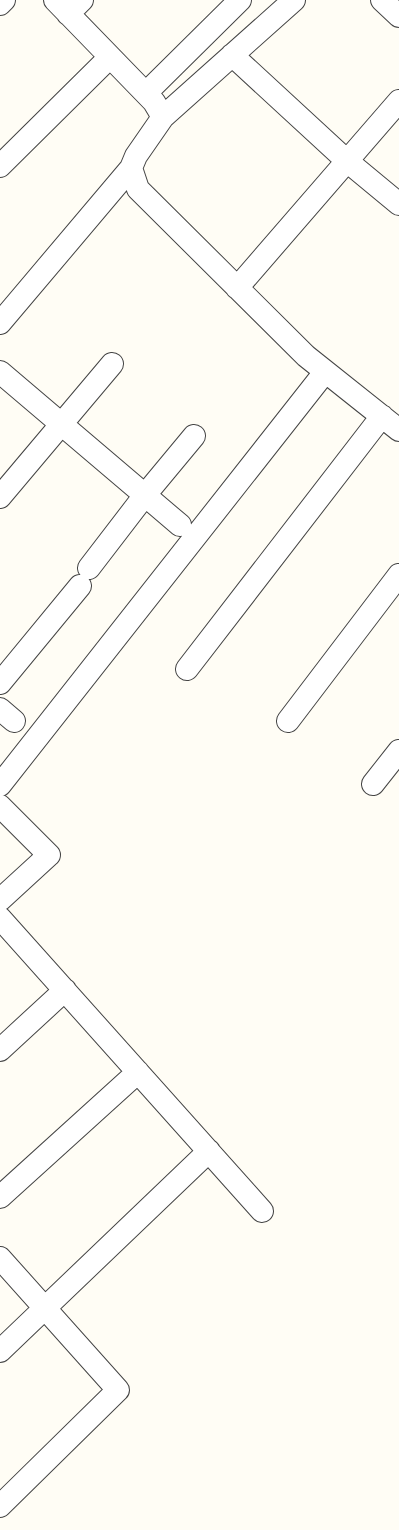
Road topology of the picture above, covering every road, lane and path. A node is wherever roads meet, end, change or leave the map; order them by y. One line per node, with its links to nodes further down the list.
1 (4, 0): 5 (street)
2 (240, 0): 10 (street)
3 (294, 0): 8 (street)
4 (382, 0): 7 (street)
5 (0, 4)
6 (69, 5): 9 (street)
7 (399, 16)
8 (232, 55): 12 (street); 13 (street)
9 (110, 56): 10 (street); 14 (street)
10 (146, 93): 12 (street)
11 (399, 101): 13 (street)
12 (163, 117): 15 (street)
13 (347, 160): 16 (street); 17 (street)
14 (0, 166)
15 (131, 168): 17 (street); 18 (street)
16 (399, 204)
17 (237, 288): 21 (street)
18 (0, 323)
19 (112, 364): 23 (street)
20 (0, 372): 23 (street)
21 (325, 372): 22 (street); 35 (street)
22 (382, 416): 24 (street); 30 (street)
23 (61, 424): 26 (street); 27 (street)
24 (399, 430)
25 (194, 436): 26 (street)
26 (145, 495): 28 (street); 31 (street)
27 (0, 497)
28 (180, 525)
29 (399, 575): 32 (street)
30 (187, 668)
31 (0, 683)
32 (288, 721)
33 (399, 751): 34 (street)
34 (374, 784)
35 (0, 785)
36 (0, 806): 37 (street)
37 (0, 900)
38 (0, 918): 39 (street)
39 (65, 990): 40 (street); 41 (street)
40 (0, 1050)
41 (138, 1072): 42 (street); 43 (street)
42 (209, 1151): 44 (street); 46 (street)
43 (0, 1197)
44 (262, 1211)
45 (0, 1258): 46 (street)
46 (45, 1308): 47 (street); 48 (street)
47 (0, 1350)
48 (0, 1506)

